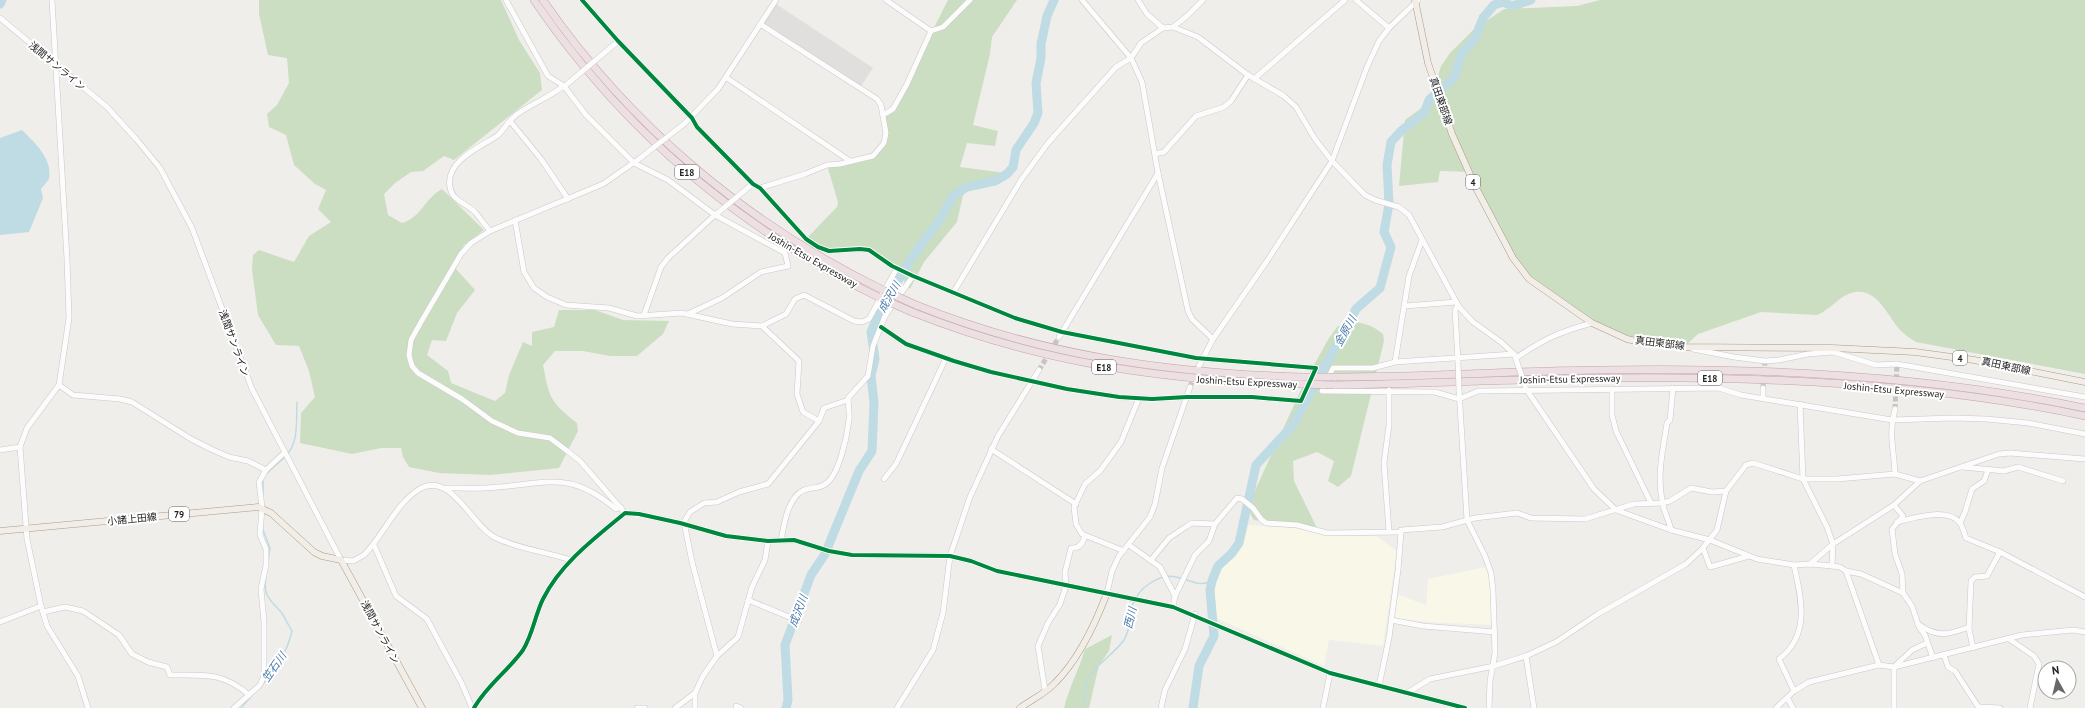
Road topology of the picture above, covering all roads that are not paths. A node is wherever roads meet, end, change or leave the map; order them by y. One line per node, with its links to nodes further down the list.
1 (52, 0): 23 (street)
2 (506, 0): 27 (street)
3 (534, 0): 83 (highway, Joshin-Etsu Expressway / E18, bridge)
4 (543, 0): 81 (highway, Joshin-Etsu Expressway / E18, bridge)
5 (582, 0): 21 (street)
6 (776, 0): 16 (street)
7 (886, 0): 20 (street)
8 (970, 0): 20 (street)
9 (1082, 0): 22 (street)
10 (1138, 0): 18 (street)
11 (1203, 0): 17 (street)
12 (1345, 0): 26 (street)
13 (1356, 0): 19 (street)
14 (1416, 1): 19 (street); 50 (main road, 真田東部線 / 4)
15 (0, 18): 23 (street, 浅間サンライン)
16 (760, 24): 25 (street); 28 (street)
17 (1173, 26): 18 (street); 24 (street)
18 (1162, 28): 22 (street)
19 (1389, 28): 33 (street)
20 (931, 31): 28 (street)
21 (617, 42): 27 (street, bridge); 29 (street)
22 (1131, 58): 31 (street); 45 (street)
23 (56, 64): 67 (street); 90 (street, 浅間サンライン)
24 (1248, 75): 26 (street); 31 (street)
25 (726, 78): 29 (street); 32 (street)
26 (1254, 79): 33 (street)
27 (565, 86): 30 (street); 34 (street)
28 (883, 115): 32 (street)
29 (692, 118): 34 (street, bridge); 36 (street)
30 (510, 121): 38 (street); 41 (street)
31 (1155, 154): 35 (street)
32 (850, 161): 37 (street)
33 (1332, 161): 42 (street); 55 (street)
34 (634, 163): 38 (street); 39 (street)
35 (1158, 174): 53 (street); 55 (street)
36 (752, 185): 37 (street); 39 (street, bridge)
37 (760, 188): 43 (street)
38 (568, 199): 40 (street)
39 (717, 214): 48 (street); 49 (street)
40 (516, 220): 41 (street); 49 (street)
41 (490, 231): 107 (street)
42 (1422, 240): 46 (street); 47 (street)
43 (897, 268): 44 (street); 51 (street)
44 (913, 276): 45 (street); 52 (street)
45 (953, 293): 53 (street)
46 (1457, 303): 47 (street); 60 (street); 61 (street)
47 (1405, 306): 62 (street)
48 (688, 314): 49 (street); 51 (street)
49 (644, 315)
50 (1592, 323): 56 (main road, 真田東部線 / 4); 60 (street)
51 (762, 326): 85 (street)
52 (881, 327): 58 (street); 79 (street)
53 (1062, 332): 54 (street); 59 (street)
54 (1059, 337)
55 (1213, 339): 59 (street)
56 (1684, 347): 57 (main road, 真田東部線 / 4); 57 (street)
57 (1832, 350): 66 (main road, 真田東部線 / 4); 75 (street)
58 (946, 358): 65 (street); 96 (street)
59 (1202, 358): 63 (street); 74 (street)
60 (1516, 358): 61 (street); 73 (street, bridge)
61 (1458, 361): 62 (street); 78 (street, bridge)
62 (1395, 362): 71 (street)
63 (1198, 366)
64 (1039, 370): 65 (street)
65 (1032, 381): 76 (street); 88 (street)
66 (2085, 382)
67 (59, 385): 87 (street); 93 (street)
68 (1190, 387): 74 (street)
69 (1673, 388): 72 (street); 77 (street); 103 (street)
70 (1763, 388): 77 (street)
71 (1389, 390): 78 (street); 118 (street)
72 (1612, 391): 73 (street); 102 (street)
73 (1528, 392): 78 (street); 108 (street)
74 (1186, 397): 76 (street); 126 (street)
75 (2085, 397)
76 (1139, 398): 104 (street)
77 (1763, 398): 80 (street)
78 (1459, 399): 110 (street)
79 (848, 400): 85 (street); 121 (street)
80 (1800, 404): 84 (street); 97 (street)
81 (2085, 408)
82 (1894, 409): 84 (street)
83 (2085, 416)
84 (1892, 420): 86 (street); 95 (street)
85 (819, 421): 113 (street)
86 (2085, 434)
87 (20, 447): 89 (street); 115 (street)
88 (991, 449): 104 (street); 130 (street)
89 (0, 450)
90 (284, 453): 93 (street); 132 (street, 浅間サンライン)
91 (2085, 459): 92 (street)
92 (1962, 467): 94 (street); 98 (street)
93 (266, 470): 106 (street)
94 (1988, 470): 99 (street); 112 (street)
95 (1895, 474): 97 (street); 98 (street)
96 (884, 479)
97 (1803, 479): 101 (street); 124 (street)
98 (1920, 481): 105 (street)
99 (2062, 481)
100 (446, 488): 107 (street); 125 (street); 133 (street)
101 (1726, 491): 103 (street); 122 (street)
102 (1651, 503): 103 (street); 108 (street)
103 (1662, 503): 116 (street)
104 (1076, 504): 120 (street)
105 (1894, 504): 111 (street); 124 (street)
106 (262, 507): 115 (main road, 小諸上田線 / 79); 132 (main road); 172 (street)
107 (621, 507): 109 (street)
108 (1616, 510): 110 (street); 116 (street)
109 (625, 513): 113 (street); 133 (street)
110 (1467, 520): 119 (street); 154 (street)
111 (1897, 522): 112 (street); 141 (street)
112 (1960, 523): 129 (street)
113 (683, 524): 123 (street); 160 (street)
114 (1215, 524): 118 (street); 134 (street); 142 (street)
115 (27, 528): 117 (main road, 小諸上田線 / 79); 145 (street)
116 (1671, 530): 122 (street)
117 (0, 531)
118 (1389, 532): 119 (street)
119 (1401, 532): 150 (street)
120 (1085, 536): 128 (street); 139 (street)
121 (781, 540): 123 (street); 130 (street)
122 (1710, 540): 127 (street); 131 (street)
123 (768, 541): 144 (street)
124 (1834, 544): 135 (street); 137 (street)
125 (374, 545): 132 (street); 179 (street)
126 (1129, 545): 128 (street); 134 (street)
127 (1703, 548): 131 (street); 161 (street)
128 (1124, 551): 140 (street)
129 (2000, 552): 143 (street); 153 (street)
130 (950, 556): 139 (street); 185 (street)
131 (1748, 556): 136 (street)
132 (341, 560): 178 (main road, 浅間サンライン)
133 (571, 560): 179 (street)
134 (1151, 560): 142 (street)
135 (1810, 564): 136 (street); 137 (street)
136 (1794, 565): 169 (street)
137 (1832, 566): 138 (street)
138 (1846, 571): 141 (street); 163 (street)
139 (1066, 586): 140 (street); 168 (street)
140 (1107, 593): 146 (street); 168 (main road)
141 (1903, 593): 152 (street)
142 (1175, 596): 146 (street)
143 (2085, 597)
144 (748, 600): 149 (street); 160 (street)
145 (41, 606): 147 (street); 151 (street)
146 (1173, 607): 148 (street)
147 (42, 612): 172 (street); 176 (street)
148 (1195, 614): 166 (street); 187 (street)
149 (797, 620)
150 (1391, 620): 154 (street); 167 (street)
151 (0, 622)
152 (1918, 623): 153 (street); 157 (street)
153 (1969, 627): 158 (street)
154 (1496, 632): 164 (street)
155 (2085, 632): 156 (street)
156 (2009, 638): 158 (street); 196 (street)
157 (1927, 643): 162 (street); 165 (street)
158 (1973, 648): 159 (street)
159 (1944, 655): 162 (street); 175 (street)
160 (717, 656): 170 (street)
161 (1526, 656): 164 (street); 191 (street)
162 (1933, 658): 165 (street)
163 (1878, 665): 165 (street); 169 (street)
164 (1494, 666): 171 (street); 190 (street)
165 (1894, 667): 194 (street)
166 (1330, 673): 167 (street); 188 (street)
167 (1379, 686): 171 (street)
168 (1045, 690): 186 (main road)
169 (1794, 691): 173 (street)
170 (695, 693): 182 (street); 183 (street)
171 (1407, 693): 189 (street)
172 (249, 695): 177 (street)
173 (1788, 699): 192 (street); 193 (street)
174 (736, 706): 184 (street)
175 (1977, 706): 195 (street)
176 (88, 708)
177 (234, 708)
178 (422, 708)
179 (473, 708)
180 (637, 708): 181 (street)
181 (645, 708)
182 (675, 708)
183 (695, 708)
184 (741, 708)
185 (897, 708)
186 (1020, 708)
187 (1161, 708)
188 (1323, 708)
189 (1465, 708)
190 (1489, 708)
191 (1534, 708)
192 (1776, 708)
193 (1793, 708)
194 (1894, 708)
195 (2000, 708)
196 (2030, 708)

